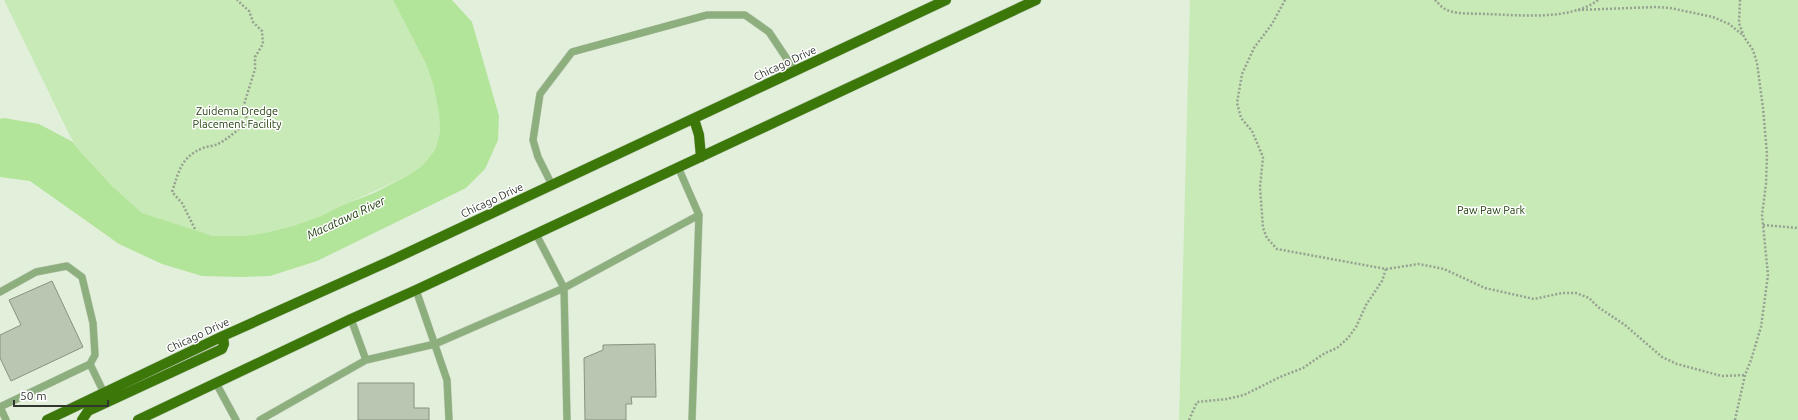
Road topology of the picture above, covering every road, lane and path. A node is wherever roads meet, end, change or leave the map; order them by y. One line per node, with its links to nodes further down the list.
1 (237, 0): 18 (path)
2 (946, 0): 10 (main road, Chicago Drive)
3 (1036, 0): 12 (main road)
4 (1285, 0): 20 (path)
5 (1435, 0): 8 (path)
6 (1598, 0): 8 (path)
7 (1740, 0): 9 (path)
8 (1578, 10): 9 (path)
9 (1744, 37): 16 (path)
10 (796, 71): 11 (main road, Chicago Drive); 14 (lane)
11 (694, 119): 12 (main road); 14 (main road, Chicago Drive)
12 (701, 157): 13 (main road)
13 (678, 167): 15 (lane); 19 (main road)
14 (552, 185): 25 (main road, Chicago Drive)
15 (699, 215): 21 (lane); 40 (lane)
16 (1763, 225): 17 (path); 29 (path)
17 (1798, 228)
18 (195, 229)
19 (536, 234): 21 (lane); 22 (main road)
20 (1386, 269): 29 (path); 41 (path)
21 (564, 288): 26 (lane); 39 (lane)
22 (416, 290): 24 (main road); 26 (lane)
23 (0, 292): 28 (lane)
24 (351, 319): 27 (lane); 30 (main road)
25 (223, 336): 31 (main road, Chicago Drive); 34 (main road)
26 (435, 344): 27 (lane); 38 (lane)
27 (366, 360): 37 (lane)
28 (90, 364): 31 (lane); 32 (lane)
29 (1745, 375): 42 (path)
30 (216, 384): 35 (main road); 36 (lane)
31 (104, 393): 33 (main road, Chicago Drive)
32 (6, 420)
33 (47, 420)
34 (82, 420)
35 (138, 420)
36 (236, 420)
37 (260, 420)
38 (449, 420)
39 (567, 420)
40 (692, 420)
41 (1189, 420)
42 (1735, 420)

